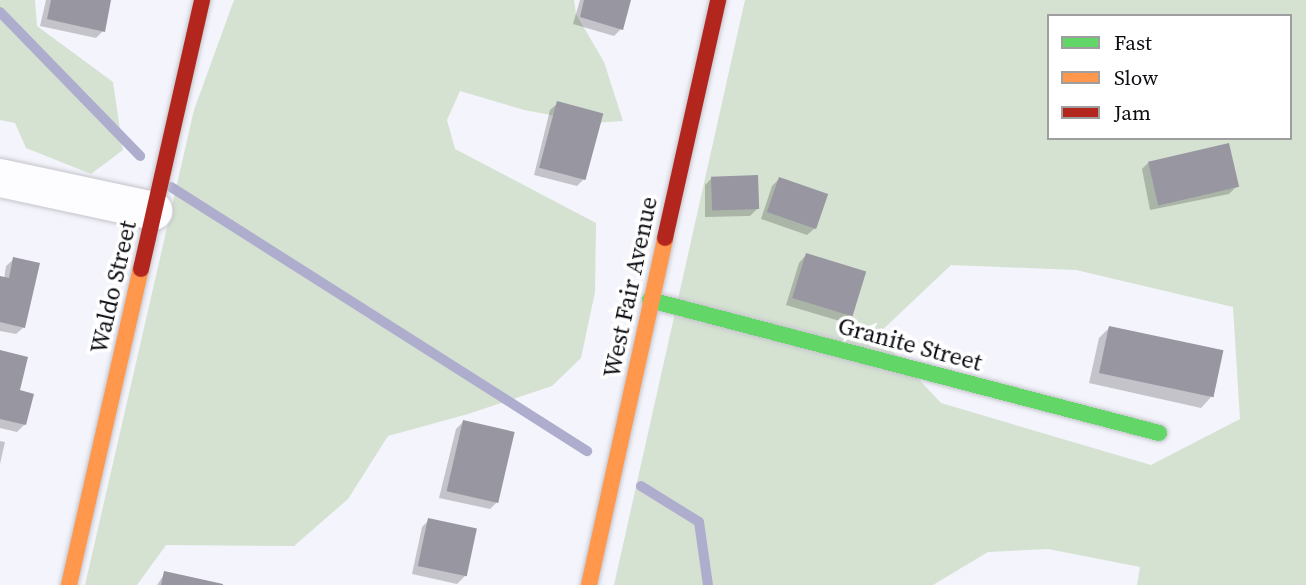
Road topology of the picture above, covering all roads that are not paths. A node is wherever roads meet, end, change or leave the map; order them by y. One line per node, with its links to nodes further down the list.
1 (202, 0): 4 (street, Waldo Street)
2 (718, 0): 5 (street, West Fair Avenue)
3 (0, 178): 4 (street)
4 (154, 211): 7 (street, Waldo Street)
5 (650, 300): 6 (street, Granite Street); 8 (street, West Fair Avenue)
6 (1159, 433)
7 (69, 585)
8 (589, 585)

